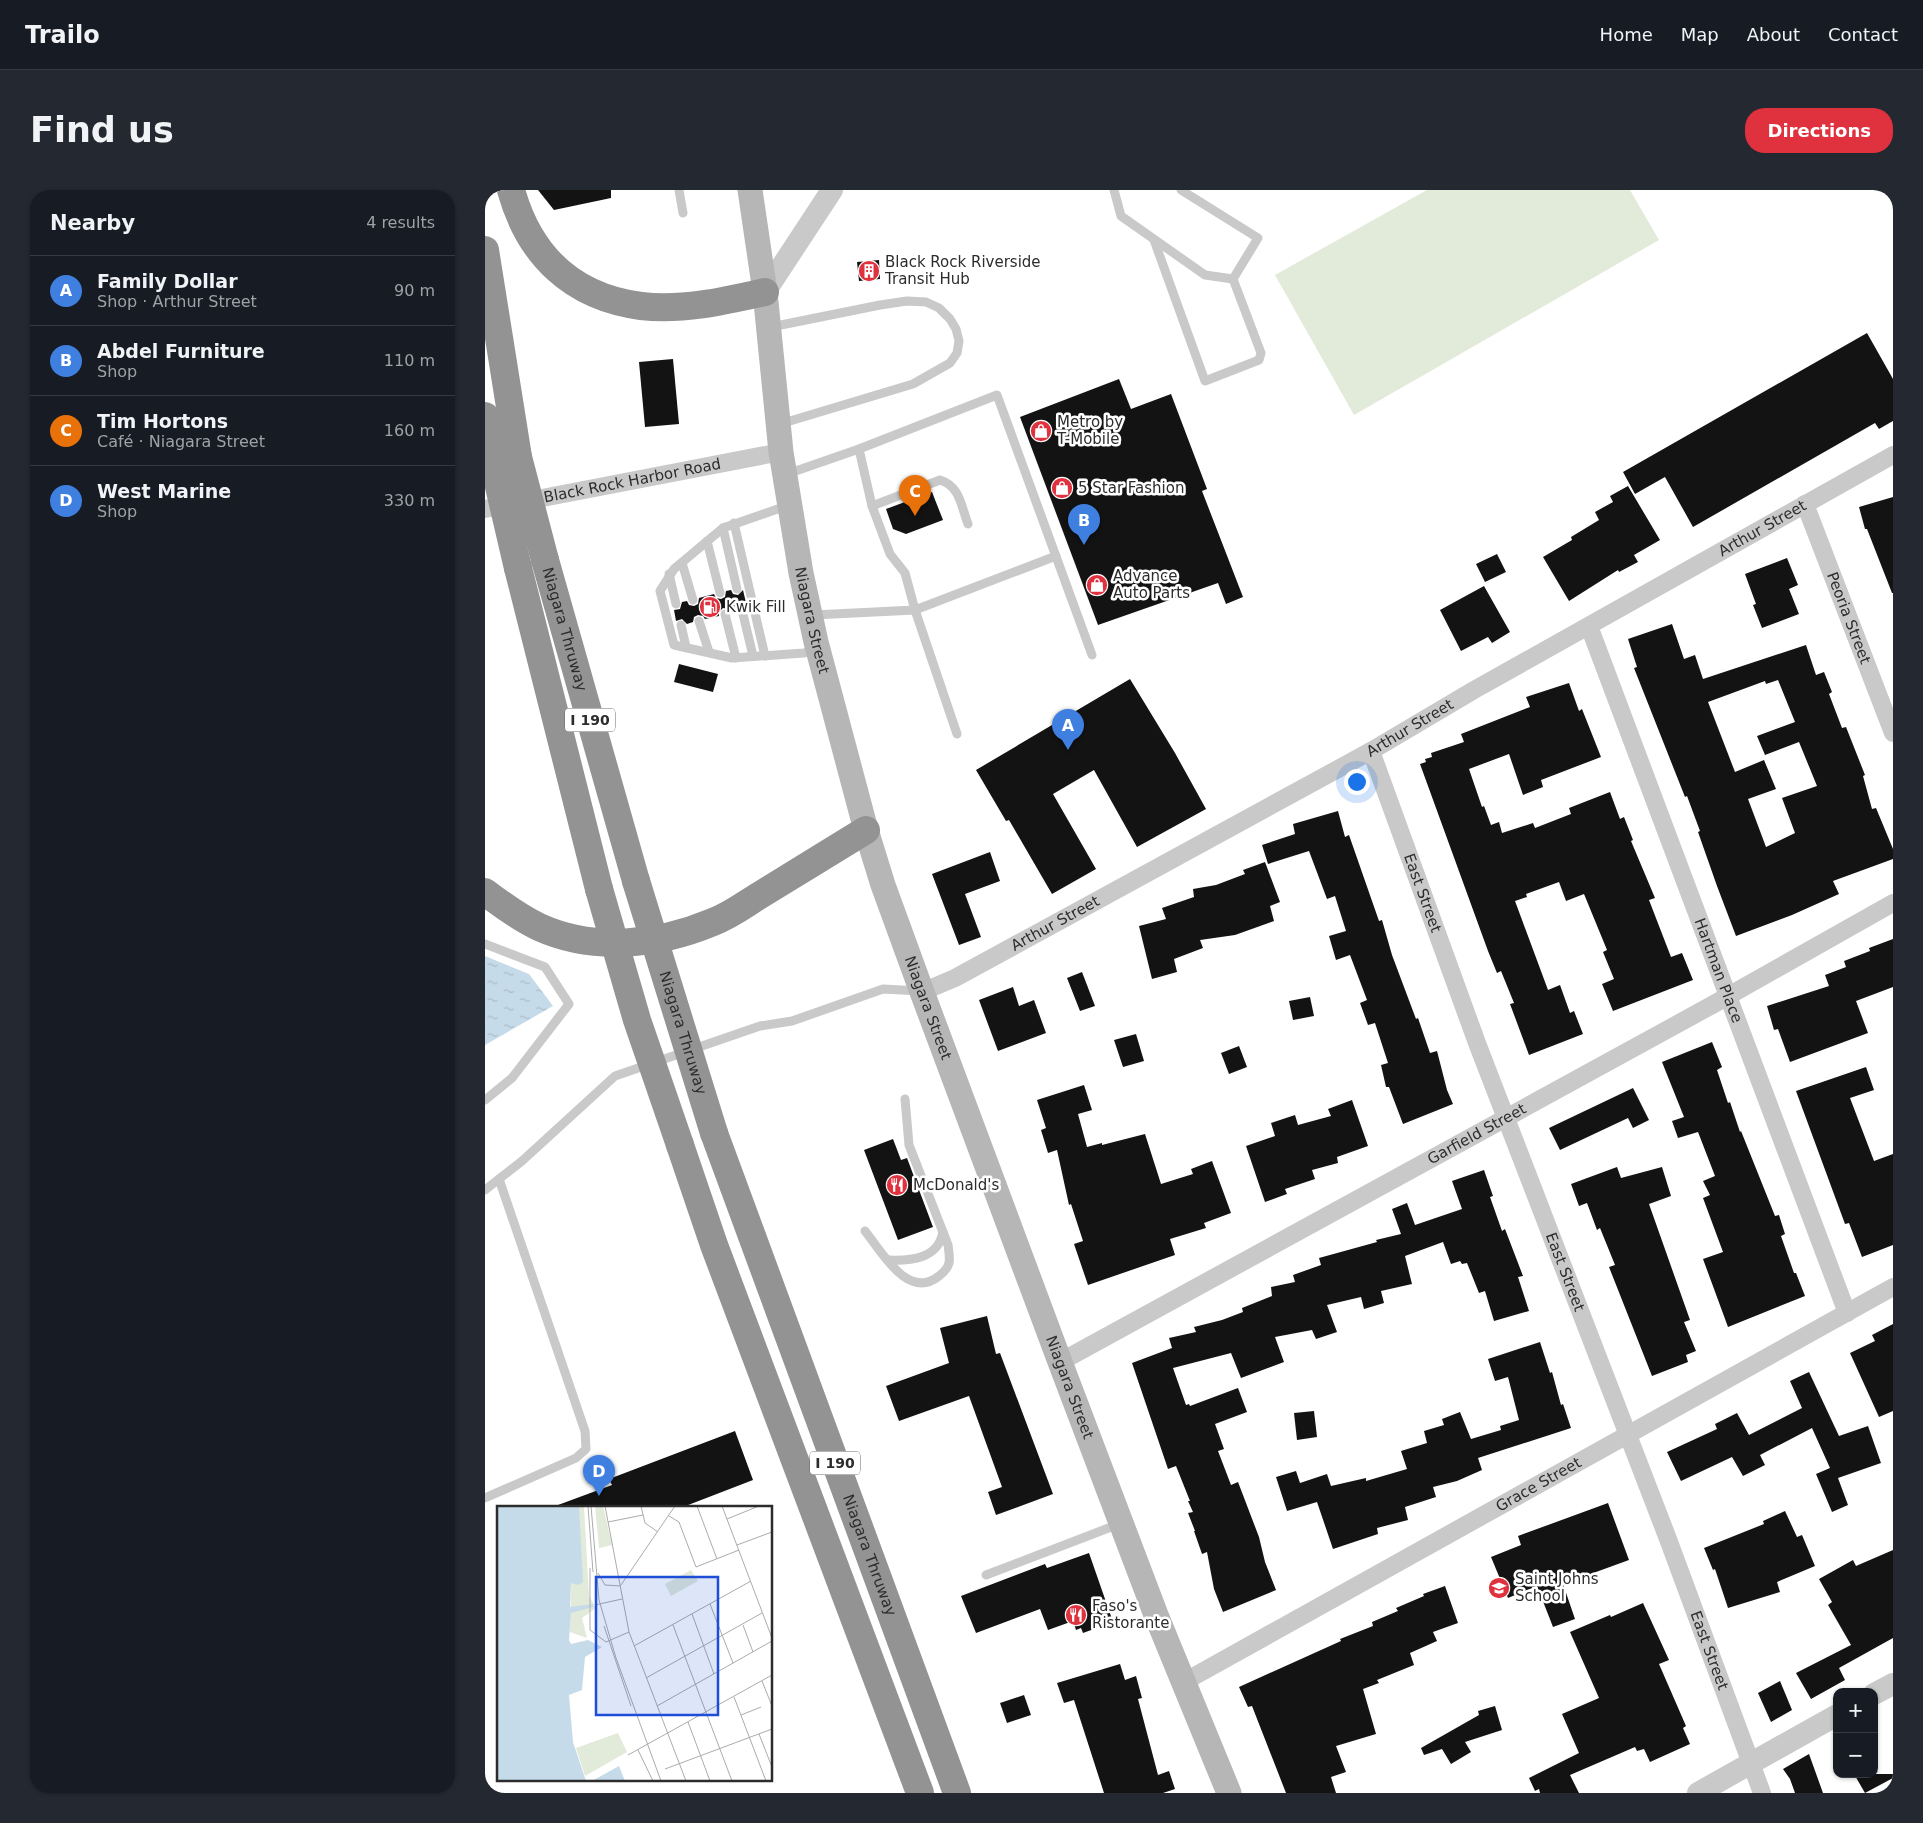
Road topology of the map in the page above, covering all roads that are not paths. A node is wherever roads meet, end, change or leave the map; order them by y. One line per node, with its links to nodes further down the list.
1 (511, 190): 11 (highway)
2 (679, 190): 7 (lane)
3 (750, 190): 11 (main road, Niagara Street)
4 (832, 190): 11 (street)
5 (1114, 190): 8 (lane)
6 (1181, 190): 10 (lane)
7 (683, 213)
8 (1154, 240): 10 (lane); 10 (lane)
9 (485, 250): 17 (highway, Niagara Thruway / I 190)
10 (1233, 279)
11 (765, 292): 12 (main road, Niagara Street)
12 (768, 328): 14 (main road, Niagara Street); 14 (lane)
13 (485, 416): 17 (highway, Niagara Thruway / I 190)
14 (777, 425): 18 (main road, Niagara Street)
15 (859, 449): 18 (lane); 21 (lane); 27 (lane)
16 (1893, 455): 19 (street, Arthur Street)
17 (506, 459): 77 (highway, Niagara Thruway / I 190, bridge); 78 (highway, Niagara Thruway / I 190, bridge)
18 (782, 463): 20 (main road, Niagara Street); 22 (street, Black Rock Harbor Road)
19 (1805, 504): 40 (street, Arthur Street); 48 (street, Peoria Street)
20 (789, 505): 23 (lane); 37 (main road, Niagara Street)
21 (872, 506): 24 (lane); 35 (lane)
22 (485, 509)
23 (734, 523): 25 (lane); 46 (lane)
24 (968, 524)
25 (723, 528): 26 (lane); 30 (lane)
26 (707, 542): 28 (lane); 31 (lane)
27 (1056, 556): 35 (lane); 44 (lane)
28 (682, 563): 29 (lane); 32 (lane)
29 (669, 574): 33 (lane); 41 (lane)
30 (737, 589)
31 (720, 593)
32 (693, 600)
33 (676, 604)
34 (742, 610): 45 (lane)
35 (915, 610): 37 (lane); 49 (lane)
36 (725, 614): 47 (lane)
37 (810, 615): 42 (main road, Niagara Street)
38 (699, 621): 43 (lane)
39 (681, 626): 41 (lane)
40 (1589, 626): 50 (street, Arthur Street); 56 (street, Hartman Place)
41 (686, 647): 43 (lane)
42 (818, 648): 46 (lane); 51 (main road, Niagara Street)
43 (709, 652): 47 (lane)
44 (1092, 655)
45 (753, 656): 46 (lane); 47 (lane)
46 (765, 656)
47 (736, 658)
48 (1893, 733)
49 (957, 734)
50 (1371, 751): 55 (street, Arthur Street); 59 (street, East Street)
51 (866, 830): 52 (highway); 55 (main road, Niagara Street)
52 (485, 892)
53 (1893, 902): 56 (street, Garfield Street)
54 (485, 944): 58 (lane)
55 (922, 992): 60 (lane); 67 (main road, Niagara Street)
56 (1728, 996): 59 (street, Garfield Street); 66 (street, Hartman Place)
57 (905, 1099): 63 (lane)
58 (485, 1100)
59 (1507, 1118): 67 (street, Garfield Street); 68 (street, East Street)
60 (499, 1179): 61 (lane); 69 (lane)
61 (485, 1190)
62 (865, 1231): 64 (lane)
63 (943, 1232): 64 (lane); 64 (lane)
64 (889, 1260)
65 (1893, 1287): 66 (street, Grace Street)
66 (1847, 1313): 68 (street, Grace Street)
67 (1059, 1362): 70 (main road, Niagara Street)
68 (1628, 1436): 72 (street, Grace Street); 76 (street, East Street)
69 (485, 1498)
70 (1121, 1523): 71 (lane); 72 (main road, Niagara Street)
71 (986, 1575)
72 (1182, 1683): 79 (main road, Niagara Street)
73 (1893, 1684): 74 (street)
74 (1878, 1692)
75 (1833, 1718): 76 (street)
76 (1751, 1764): 80 (street); 81 (street, East Street)
77 (920, 1793)
78 (957, 1793)
79 (1229, 1793)
80 (1699, 1793)
81 (1761, 1793)

